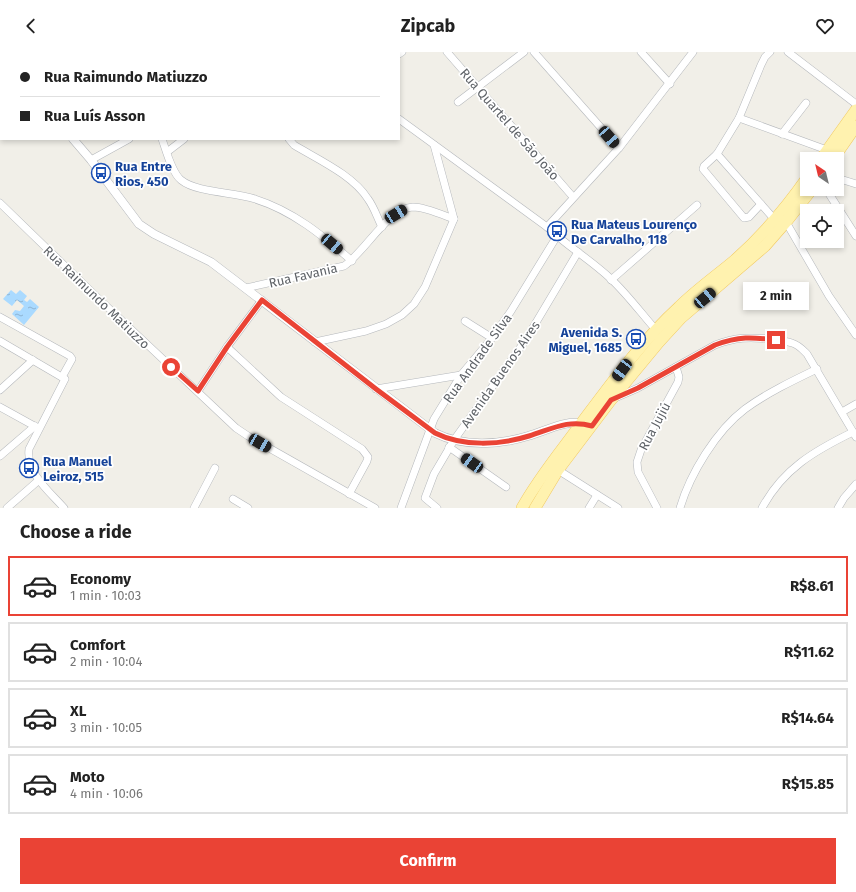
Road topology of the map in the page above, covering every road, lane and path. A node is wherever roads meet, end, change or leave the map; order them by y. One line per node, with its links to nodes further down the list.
1 (447, 52): 9 (street, Rua Quartel de São João)
2 (524, 52): 9 (street)
3 (534, 52): 24 (street)
4 (640, 52): 8 (street)
5 (694, 52): 8 (street)
6 (770, 52): 14 (street)
7 (788, 52): 12 (street)
8 (670, 84): 24 (street)
9 (478, 88): 10 (street); 36 (street, Rua Quartel de São João)
10 (458, 102)
11 (806, 103): 17 (street)
12 (856, 104)
13 (856, 110): 27 (main road)
14 (739, 118): 17 (street); 29 (street)
15 (400, 120): 23 (street)
16 (856, 126): 28 (main road)
17 (782, 134): 26 (street)
18 (74, 140): 30 (street)
19 (127, 140): 30 (street)
20 (162, 140): 25 (street)
21 (183, 140): 25 (street)
22 (290, 140): 43 (street)
23 (434, 145): 40 (street); 44 (street)
24 (619, 148): 36 (street)
25 (167, 152): 48 (street)
26 (819, 152)
27 (830, 152)
28 (831, 152)
29 (717, 154): 38 (street); 38 (street)
30 (91, 160): 50 (street)
31 (844, 180): 32 (street)
32 (856, 184)
33 (800, 187): 41 (main road)
34 (806, 196): 42 (main road)
35 (830, 196): 45 (street)
36 (573, 197): 44 (street)
37 (0, 203): 67 (street, Rua Raimundo Matiuzzo)
38 (761, 204): 41 (street)
39 (697, 205): 49 (street)
40 (454, 219): 43 (street, Rua Favania); 58 (street)
41 (775, 220): 54 (main road)
42 (786, 222): 55 (street); 68 (main road)
43 (382, 226): 48 (street, Rua Favania)
44 (547, 227): 46 (street)
45 (856, 236)
46 (560, 238): 47 (street); 56 (street, Rua Andrade Silva)
47 (578, 252): 49 (street); 76 (street, Avenida Buenos Aires)
48 (352, 261): 50 (street, Rua Favania)
49 (611, 280): 54 (street)
50 (246, 288): 51 (street)
51 (262, 300): 58 (street); 59 (street)
52 (0, 317): 64 (street)
53 (465, 321): 56 (street)
54 (656, 330): 72 (main road)
55 (856, 335)
56 (492, 338): 63 (street, Rua Andrade Silva)
57 (0, 342): 60 (street)
58 (315, 342): 65 (street)
59 (227, 347): 67 (street); 83 (street)
60 (33, 360): 64 (street); 66 (street)
61 (676, 367): 62 (street); 68 (street); 97 (street, Rua Jujiú)
62 (817, 369): 71 (street); 98 (street)
63 (461, 375): 65 (street); 74 (street, Rua Andrade Silva)
64 (62, 377): 73 (street)
65 (376, 389): 74 (street)
66 (0, 390)
67 (198, 391): 83 (street, Rua Raimundo Matiuzzo)
68 (611, 400): 72 (main road)
69 (856, 404): 71 (street)
70 (0, 406): 73 (street)
71 (842, 412): 75 (street)
72 (587, 424): 76 (street); 79 (main road); 93 (main road)
73 (37, 428): 77 (street); 80 (street)
74 (432, 431): 76 (street); 91 (street, Rua Andrade Silva)
75 (854, 435): 99 (street)
76 (449, 442): 82 (street); 92 (street, Avenida Buenos Aires)
77 (0, 456)
78 (215, 468): 88 (street)
79 (558, 470): 84 (street); 94 (main road)
80 (39, 480): 86 (street); 87 (street)
81 (856, 484): 100 (street)
82 (506, 487)
83 (349, 494): 90 (street, Rua Raimundo Matiuzzo)
84 (597, 495): 95 (street); 96 (street)
85 (233, 499): 89 (street)
86 (7, 508)
87 (64, 508)
88 (194, 508)
89 (246, 508)
90 (375, 508)
91 (401, 508)
92 (436, 508)
93 (522, 508)
94 (535, 508)
95 (589, 508)
96 (618, 508)
97 (657, 508)
98 (680, 508)
99 (762, 508)
100 (838, 508)

